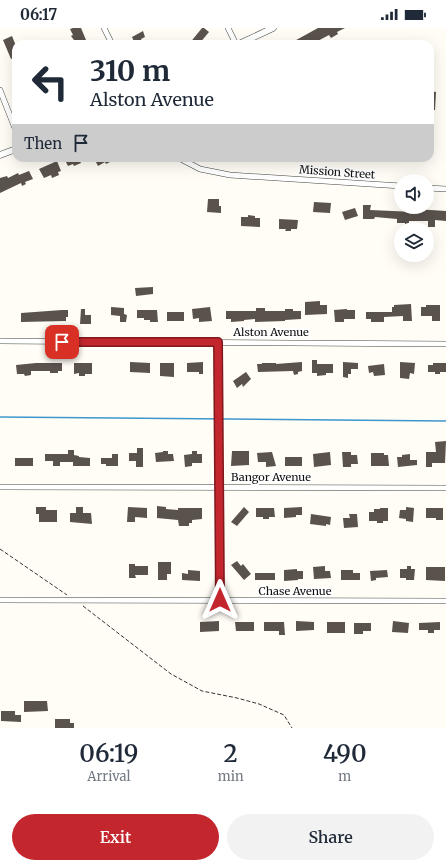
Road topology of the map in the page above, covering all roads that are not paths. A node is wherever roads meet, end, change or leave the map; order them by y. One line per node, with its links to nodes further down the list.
1 (104, 28): 4 (street)
2 (228, 28): 5 (street)
3 (273, 28): 6 (street)
4 (110, 40)
5 (235, 40)
6 (246, 40)
7 (0, 90): 8 (street)
8 (12, 121)
9 (12, 150): 10 (street)
10 (0, 155)
11 (187, 162): 12 (street, Mission Street)
12 (394, 186)
13 (434, 188): 14 (street)
14 (446, 189)
15 (0, 341): 16 (street, Alston Avenue)
16 (218, 342): 17 (street, Alston Avenue); 19 (street)
17 (446, 344)
18 (0, 487): 19 (street, Bangor Avenue)
19 (219, 487): 20 (street, Bangor Avenue); 22 (street)
20 (446, 488)
21 (0, 600): 22 (street, Chase Avenue)
22 (220, 600): 23 (street, Chase Avenue)
23 (446, 601)

